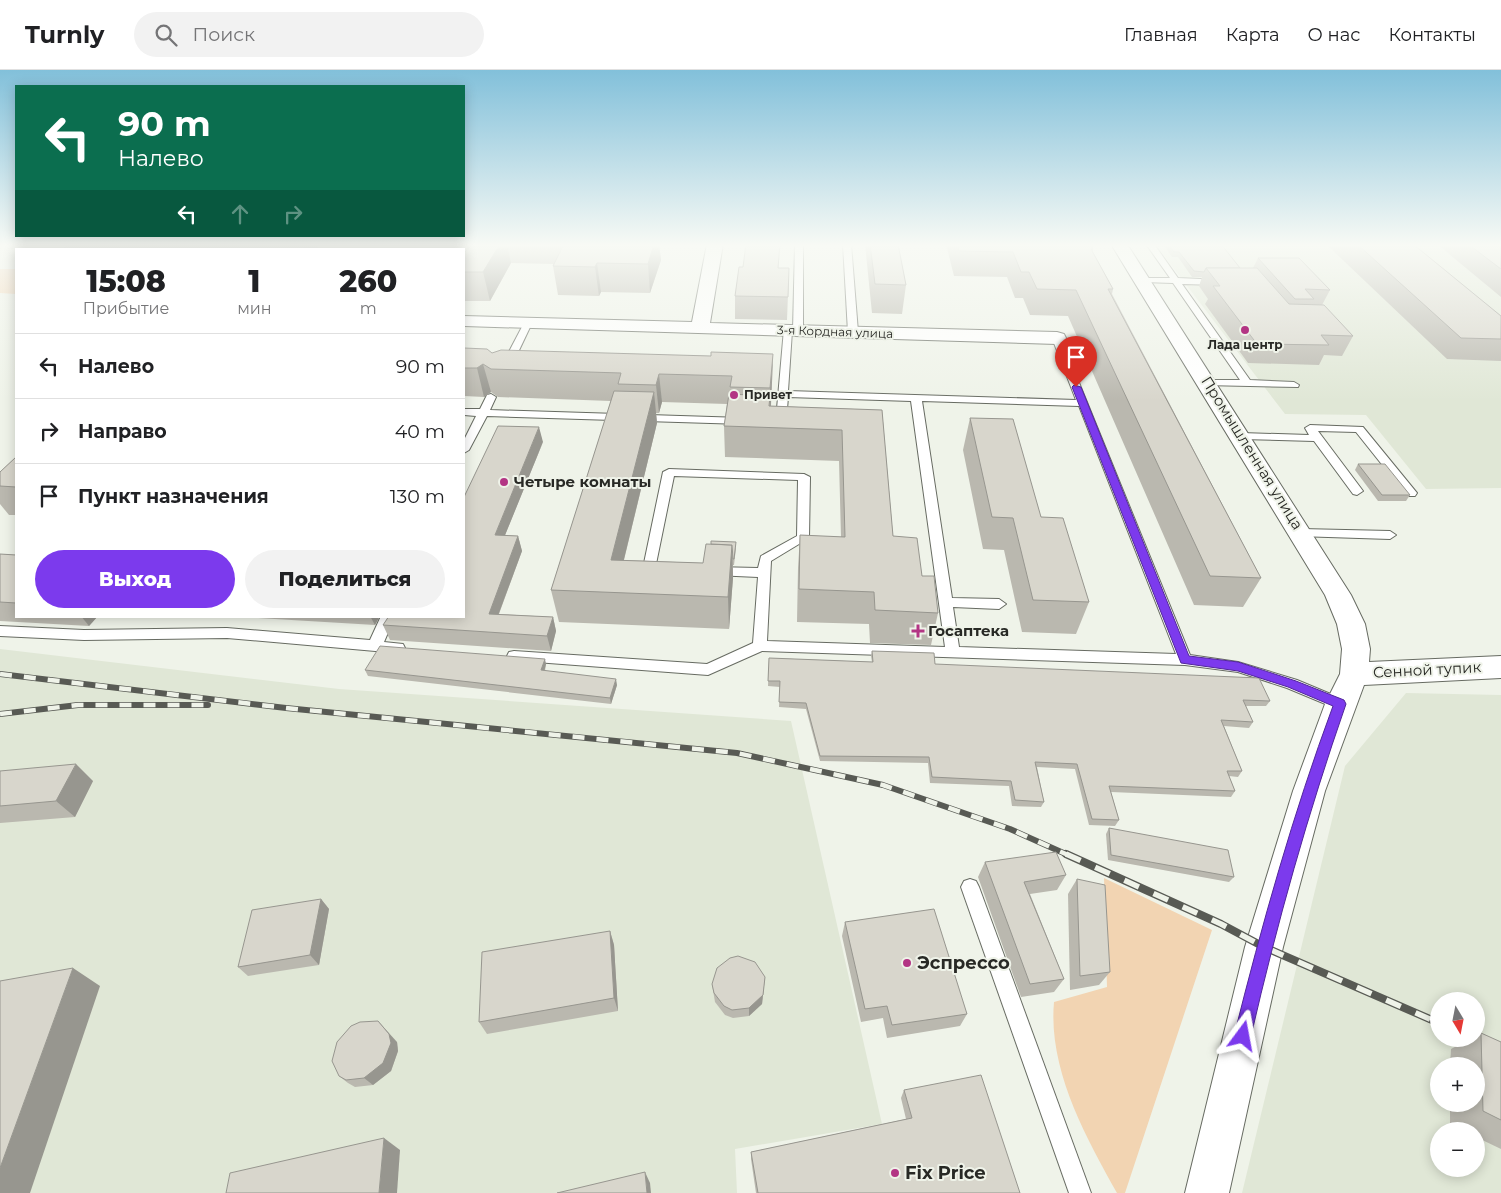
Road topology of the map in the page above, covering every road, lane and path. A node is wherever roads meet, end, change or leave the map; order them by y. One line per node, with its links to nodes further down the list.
1 (706, 296): 8 (main road)
2 (795, 296): 9 (lane)
3 (850, 296): 10 (lane)
4 (1153, 296): 13 (main road, Промышленная улица)
5 (1187, 296): 14 (lane)
6 (465, 321): 7 (main road, 3-я Кордная улица)
7 (528, 323): 8 (main road, 3-я Кордная улица); 12 (lane)
8 (700, 328): 9 (main road, 3-я Кордная улица)
9 (792, 331): 10 (main road, 3-я Кордная улица); 16 (lane)
10 (853, 332): 11 (main road, 3-я Кордная улица)
11 (1057, 338): 19 (lane)
12 (500, 377)
13 (1208, 383): 14 (lane); 24 (main road, Промышленная улица)
14 (1247, 384): 15 (lane)
15 (1294, 385)
16 (783, 394): 18 (lane); 23 (lane)
17 (491, 397): 21 (lane)
18 (916, 398): 19 (lane); 34 (lane)
19 (1083, 403): 43 (lane)
20 (465, 412): 21 (lane)
21 (483, 412): 22 (lane); 26 (lane)
22 (752, 421)
23 (772, 422)
24 (1241, 436): 25 (lane); 29 (main road, Промышленная улица)
25 (1317, 438): 27 (lane); 28 (lane)
26 (465, 448)
27 (1357, 492)
28 (1411, 493)
29 (1301, 533): 30 (lane); 45 (main road, Промышленная улица)
30 (1390, 535)
31 (668, 569): 33 (lane)
32 (697, 570): 33 (lane)
33 (765, 573): 39 (lane)
34 (945, 602): 35 (lane); 41 (lane)
35 (999, 604)
36 (387, 618): 38 (lane)
37 (0, 631): 38 (lane)
38 (375, 646): 40 (lane)
39 (760, 646): 41 (lane); 42 (lane)
40 (415, 649)
41 (953, 653): 43 (lane)
42 (504, 656)
43 (1185, 660): 45 (lane)
44 (1501, 666): 45 (main road, Сенной тупик)
45 (1347, 689): 48 (main road, Промышленная улица)
46 (970, 887): 47 (lane)
47 (1080, 1193)
48 (1207, 1193)

